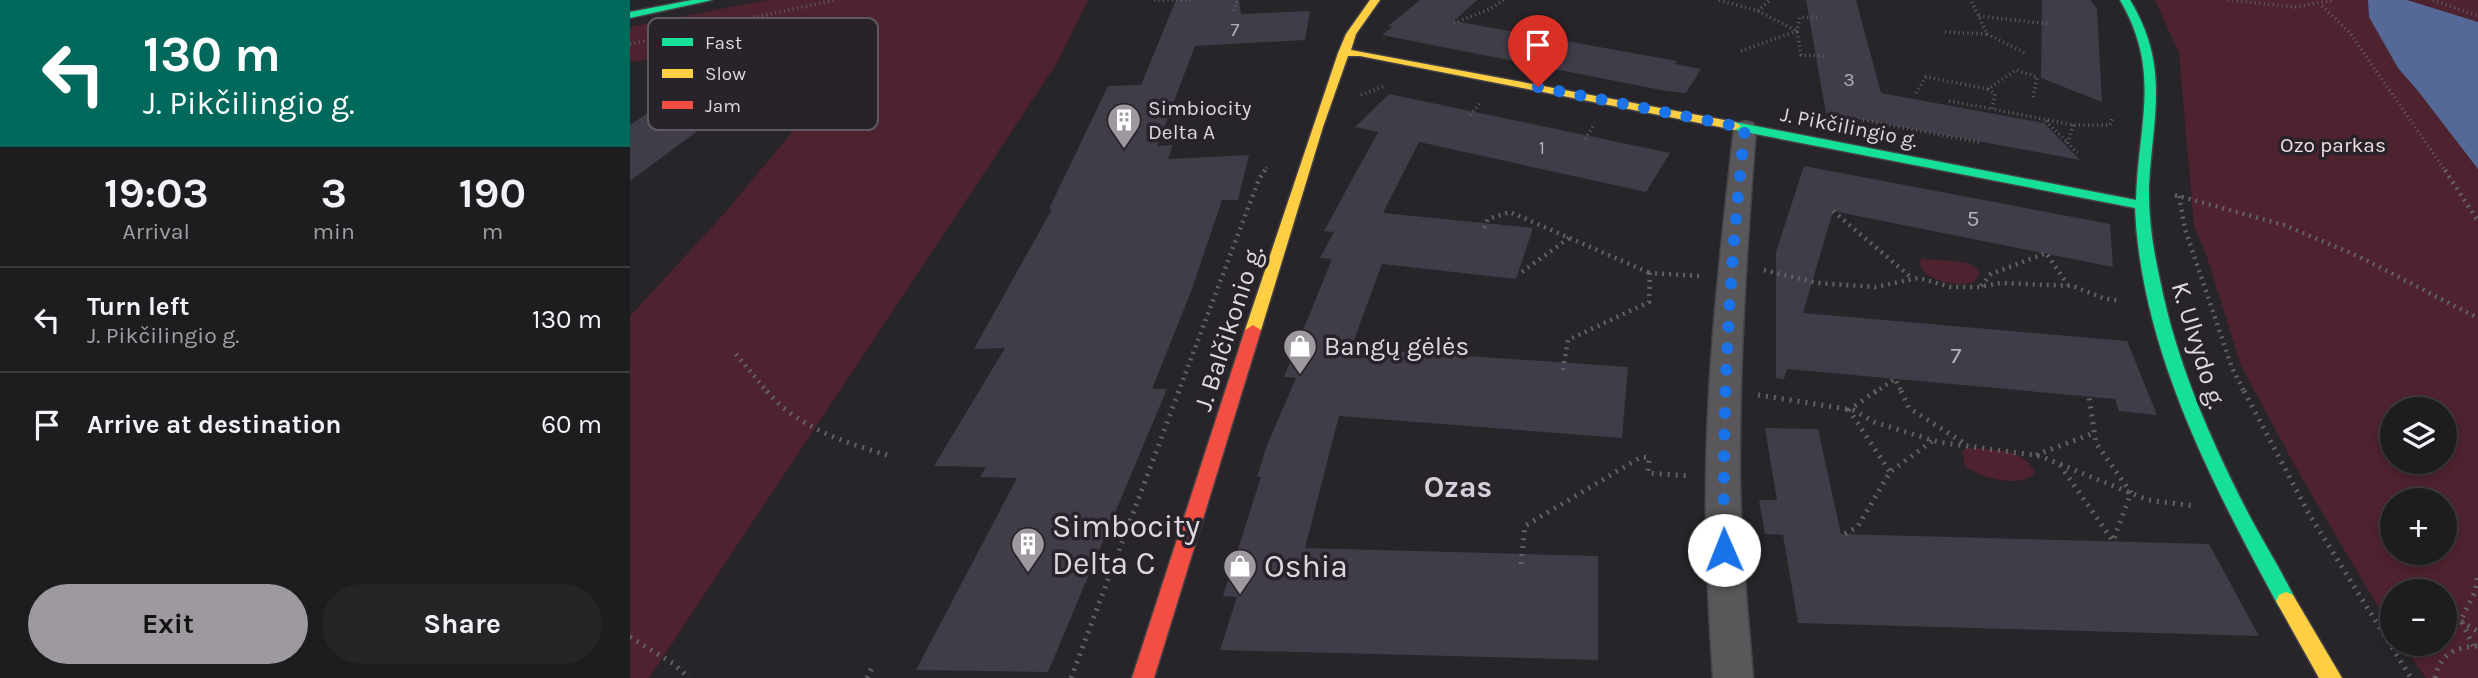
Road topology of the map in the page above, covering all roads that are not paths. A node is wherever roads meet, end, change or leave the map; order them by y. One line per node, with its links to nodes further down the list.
1 (706, 0): 4 (street)
2 (1375, 0): 5 (street, J. Balčikonio g.)
3 (2125, 0): 7 (street, K. Ulvydo g.)
4 (630, 15)
5 (1343, 53): 6 (street, J. Pikčilingio g.); 8 (street, J. Balčikonio g.)
6 (1745, 128): 7 (street, J. Pikčilingio g.); 9 (street)
7 (2141, 205): 10 (street, K. Ulvydo g.)
8 (1143, 678)
9 (1733, 678)
10 (2331, 678)

